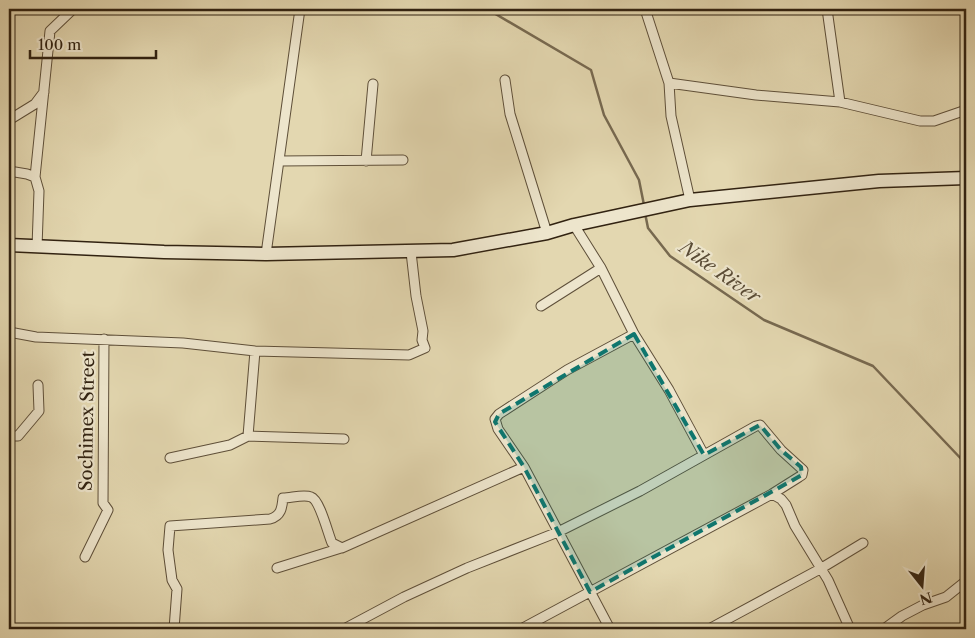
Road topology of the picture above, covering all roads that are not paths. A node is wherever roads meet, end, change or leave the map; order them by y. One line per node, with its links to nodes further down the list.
1 (73, 9): 8 (street)
2 (300, 9): 14 (street)
3 (645, 9): 6 (street)
4 (827, 9): 9 (street)
5 (505, 80): 20 (street)
6 (668, 82): 9 (street); 18 (street)
7 (373, 84): 12 (street)
8 (44, 91): 11 (street); 16 (street)
9 (840, 102): 10 (street)
10 (966, 110)
11 (9, 120)
12 (366, 160): 13 (street); 14 (street)
13 (403, 160)
14 (279, 161): 24 (street)
15 (9, 171): 16 (street)
16 (35, 177): 22 (street)
17 (966, 178): 18 (main road)
18 (690, 200): 19 (main road)
19 (574, 225): 20 (main road); 25 (street)
20 (547, 233): 23 (main road)
21 (9, 245): 22 (main road)
22 (37, 247): 24 (main road)
23 (411, 252): 24 (main road); 30 (street)
24 (266, 254)
25 (600, 268): 26 (street); 28 (street)
26 (541, 306)
27 (9, 332): 29 (street)
28 (634, 334): 35 (street); 37 (street)
29 (104, 339): 30 (street); 42 (street, Sochimex Street)
30 (255, 351): 33 (street)
31 (38, 385): 32 (street)
32 (9, 436)
33 (248, 436): 34 (street); 36 (street)
34 (344, 439)
35 (704, 455): 38 (street); 39 (street)
36 (170, 458)
37 (524, 467): 39 (street); 41 (street)
38 (772, 494): 44 (street); 46 (street)
39 (558, 532): 46 (street); 50 (street)
40 (863, 543): 44 (street)
41 (342, 548): 43 (street); 49 (street)
42 (85, 557)
43 (277, 568)
44 (820, 569): 53 (street); 54 (street)
45 (966, 582): 55 (street)
46 (590, 592): 51 (street); 52 (street)
47 (9, 628): 48 (street)
48 (13, 629)
49 (174, 629)
50 (344, 629)
51 (520, 629)
52 (610, 629)
53 (709, 629)
54 (850, 629)
55 (884, 629)

